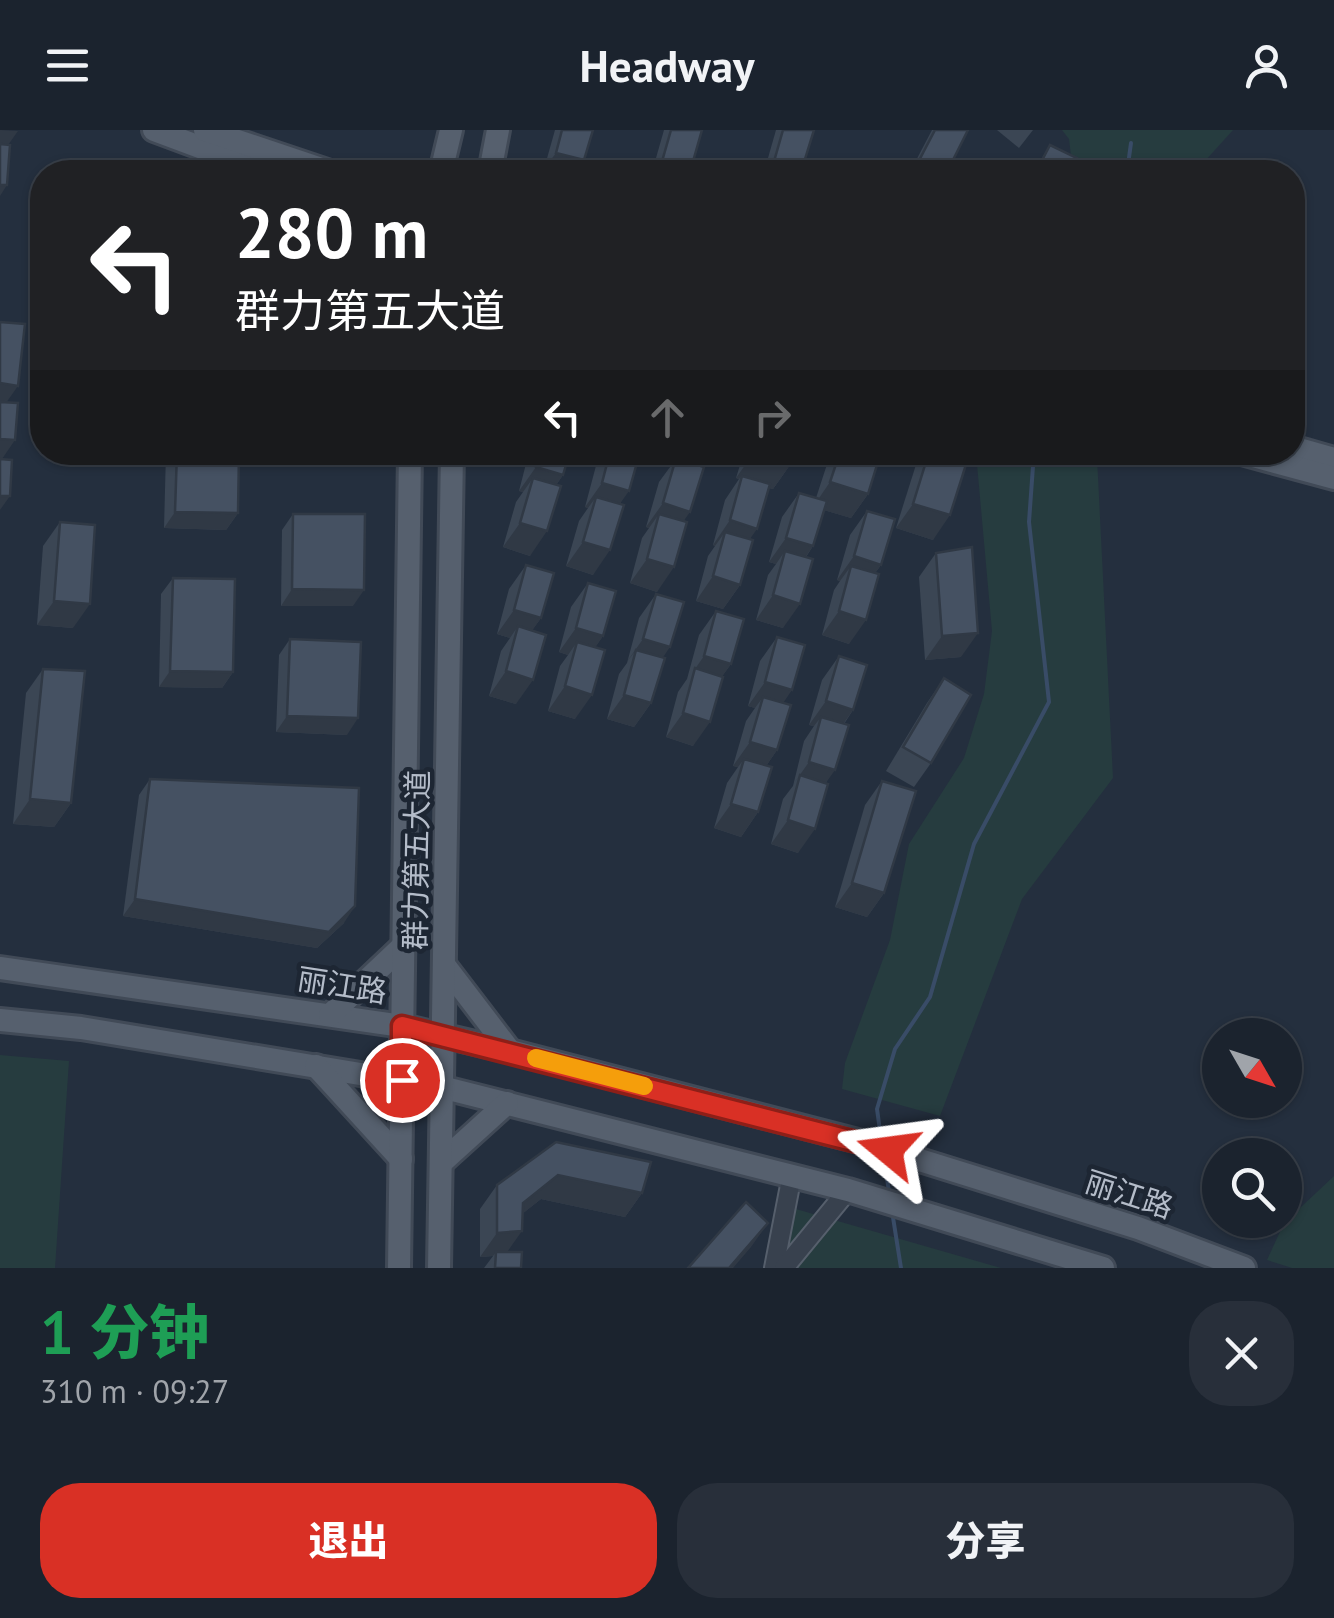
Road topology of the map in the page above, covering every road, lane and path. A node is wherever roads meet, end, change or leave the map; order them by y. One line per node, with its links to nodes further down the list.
1 (154, 130): 5 (main road)
2 (205, 130): 6 (main road)
3 (451, 130): 7 (main road)
4 (498, 130): 8 (main road)
5 (235, 160)
6 (294, 160)
7 (444, 160)
8 (492, 160)
9 (1305, 450): 10 (main road)
10 (1334, 458)
11 (410, 465): 15 (main road, 群力第五大道)
12 (452, 465): 16 (main road, 群力第五大道)
13 (1286, 465): 14 (main road)
14 (1334, 478)
15 (403, 946): 18 (main road); 20 (main road, 群力第五大道)
16 (446, 966): 21 (main road, 群力第五大道); 22 (main road)
17 (0, 968): 18 (main road, 丽江路)
18 (330, 1014): 20 (main road, 丽江路)
19 (0, 1020): 23 (main road)
20 (402, 1026): 21 (main road, 丽江路); 24 (main road, 群力第五大道)
21 (444, 1036): 22 (main road, 丽江路); 25 (main road, 群力第五大道)
22 (510, 1052): 36 (main road, 丽江路)
23 (316, 1066): 24 (main road); 27 (main road)
24 (402, 1080): 25 (main road); 27 (main road, 群力第五大道)
25 (445, 1088): 26 (main road); 28 (main road, 群力第五大道)
26 (507, 1104): 28 (main road); 29 (main road)
27 (401, 1159): 31 (main road, 群力第五大道)
28 (442, 1162): 32 (main road, 群力第五大道)
29 (792, 1175): 30 (main road); 33 (street)
30 (848, 1190): 34 (street); 35 (main road)
31 (400, 1268)
32 (439, 1268)
33 (774, 1268)
34 (784, 1268)
35 (1103, 1268)
36 (1244, 1268)

